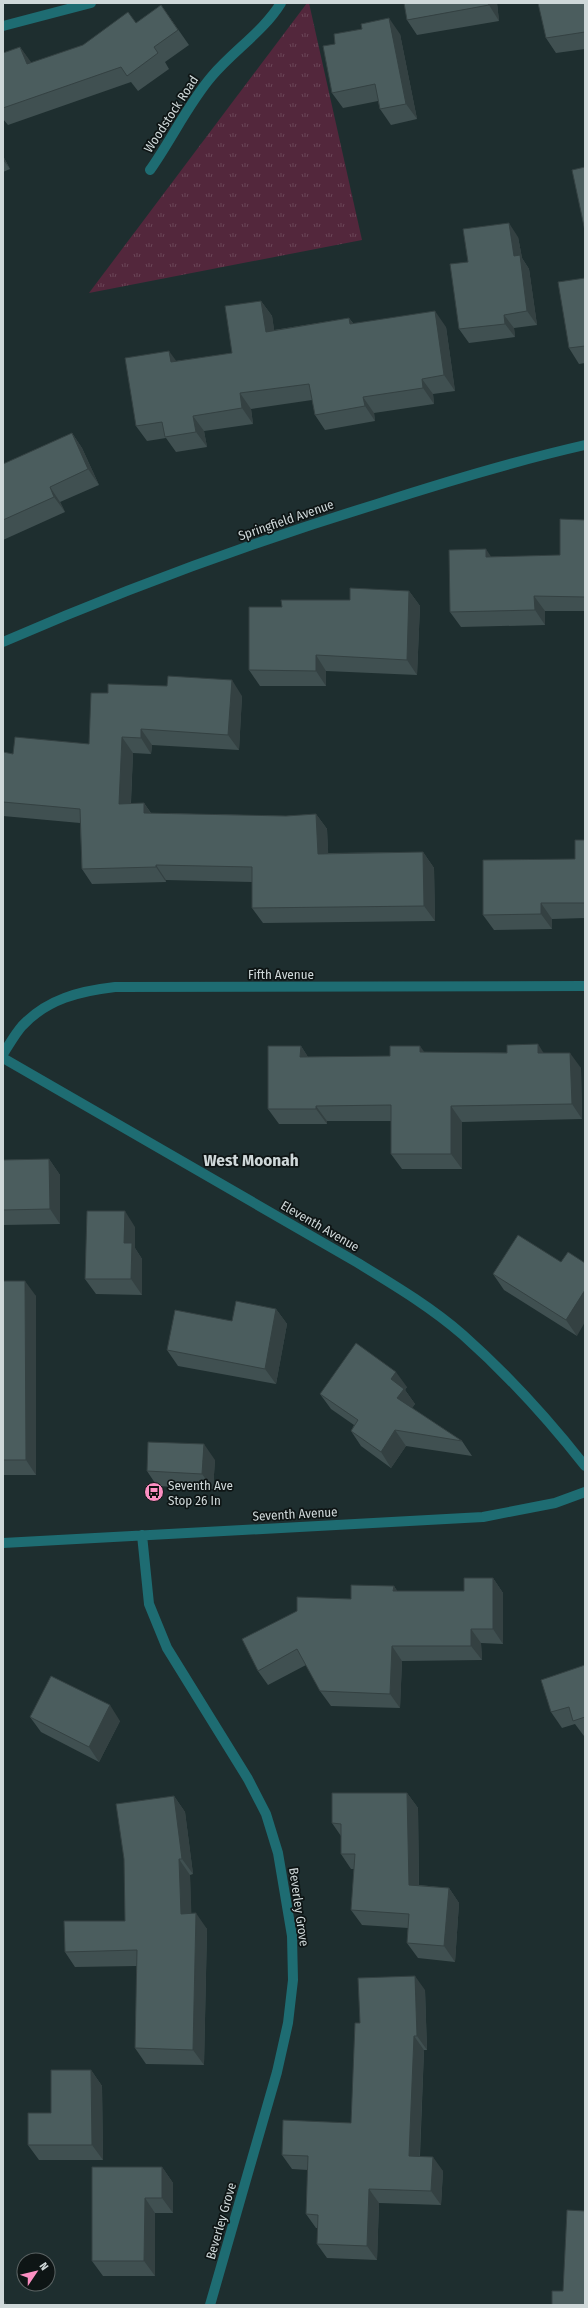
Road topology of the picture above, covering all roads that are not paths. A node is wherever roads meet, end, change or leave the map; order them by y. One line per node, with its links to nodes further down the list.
1 (91, 3): 3 (street)
2 (281, 3): 4 (street, Woodstock Road)
3 (3, 26)
4 (150, 170)
5 (585, 445): 6 (street, Springfield Avenue)
6 (3, 642)
7 (585, 986): 8 (street, Fifth Avenue)
8 (3, 1054)
9 (3, 1058): 10 (street, Eleventh Avenue)
10 (585, 1466)
11 (585, 1492): 12 (street, Seventh Avenue)
12 (142, 1535): 13 (street, Seventh Avenue); 14 (street, Beverley Grove)
13 (3, 1543)
14 (210, 2305)

